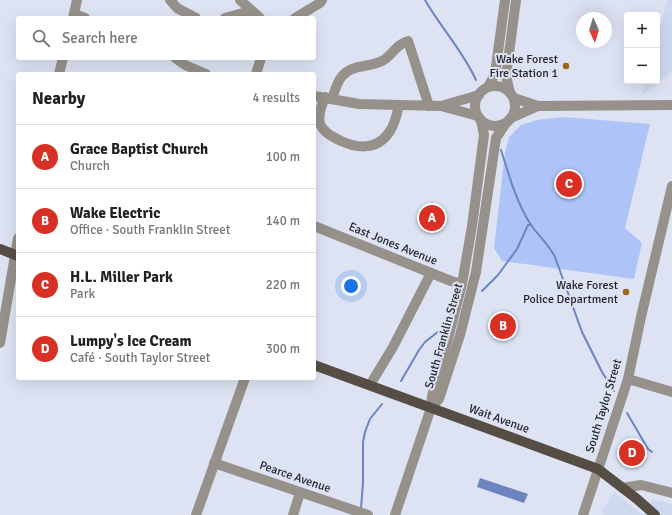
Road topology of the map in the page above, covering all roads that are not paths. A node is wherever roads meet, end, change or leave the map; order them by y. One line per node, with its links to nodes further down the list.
1 (77, 0): 8 (street)
2 (170, 0): 9 (street)
3 (240, 0): 7 (street)
4 (322, 0): 11 (street)
5 (505, 0): 18 (street)
6 (516, 0): 21 (street)
7 (256, 15): 10 (street)
8 (73, 16)
9 (192, 16)
10 (231, 16)
11 (298, 16)
12 (62, 60): 15 (street)
13 (178, 60): 16 (street)
14 (260, 60): 17 (street)
15 (60, 72)
16 (201, 72)
17 (257, 72)
18 (488, 87): 19 (street); 21 (street)
19 (479, 95): 26 (street); 28 (street)
20 (316, 96): 22 (street)
21 (512, 96): 27 (street); 29 (street)
22 (328, 98): 23 (street); 23 (street); 25 (street)
23 (399, 105): 25 (street)
24 (672, 105): 27 (street)
25 (429, 106): 26 (street)
26 (441, 106): 28 (street)
27 (538, 106): 29 (street)
28 (480, 118): 29 (street); 35 (street, South Franklin Street)
29 (508, 120): 42 (street, South Franklin Street)
30 (672, 186): 39 (street, South Taylor Street)
31 (316, 227): 34 (street, East Jones Avenue)
32 (0, 249): 33 (main road)
33 (16, 256): 36 (street)
34 (431, 273): 35 (street, East Jones Avenue); 40 (street)
35 (462, 284): 42 (street, South Franklin Street)
36 (0, 343)
37 (316, 366): 40 (main road, Wait Avenue)
38 (244, 380): 43 (street)
39 (628, 380): 41 (street); 44 (street, South Taylor Street)
40 (370, 385): 42 (main road, Wait Avenue)
41 (672, 392)
42 (432, 408): 44 (main road, Wait Avenue); 51 (street)
43 (214, 463): 46 (street, Pearce Avenue); 48 (street)
44 (598, 469): 45 (main road, Wait Avenue); 52 (street, South Taylor Street)
45 (623, 488): 47 (street); 53 (main road, Wait Avenue)
46 (300, 493): 49 (street); 50 (street, Pearce Avenue)
47 (672, 493)
48 (196, 515)
49 (293, 515)
50 (368, 515)
51 (395, 515)
52 (583, 515)
53 (656, 515)

